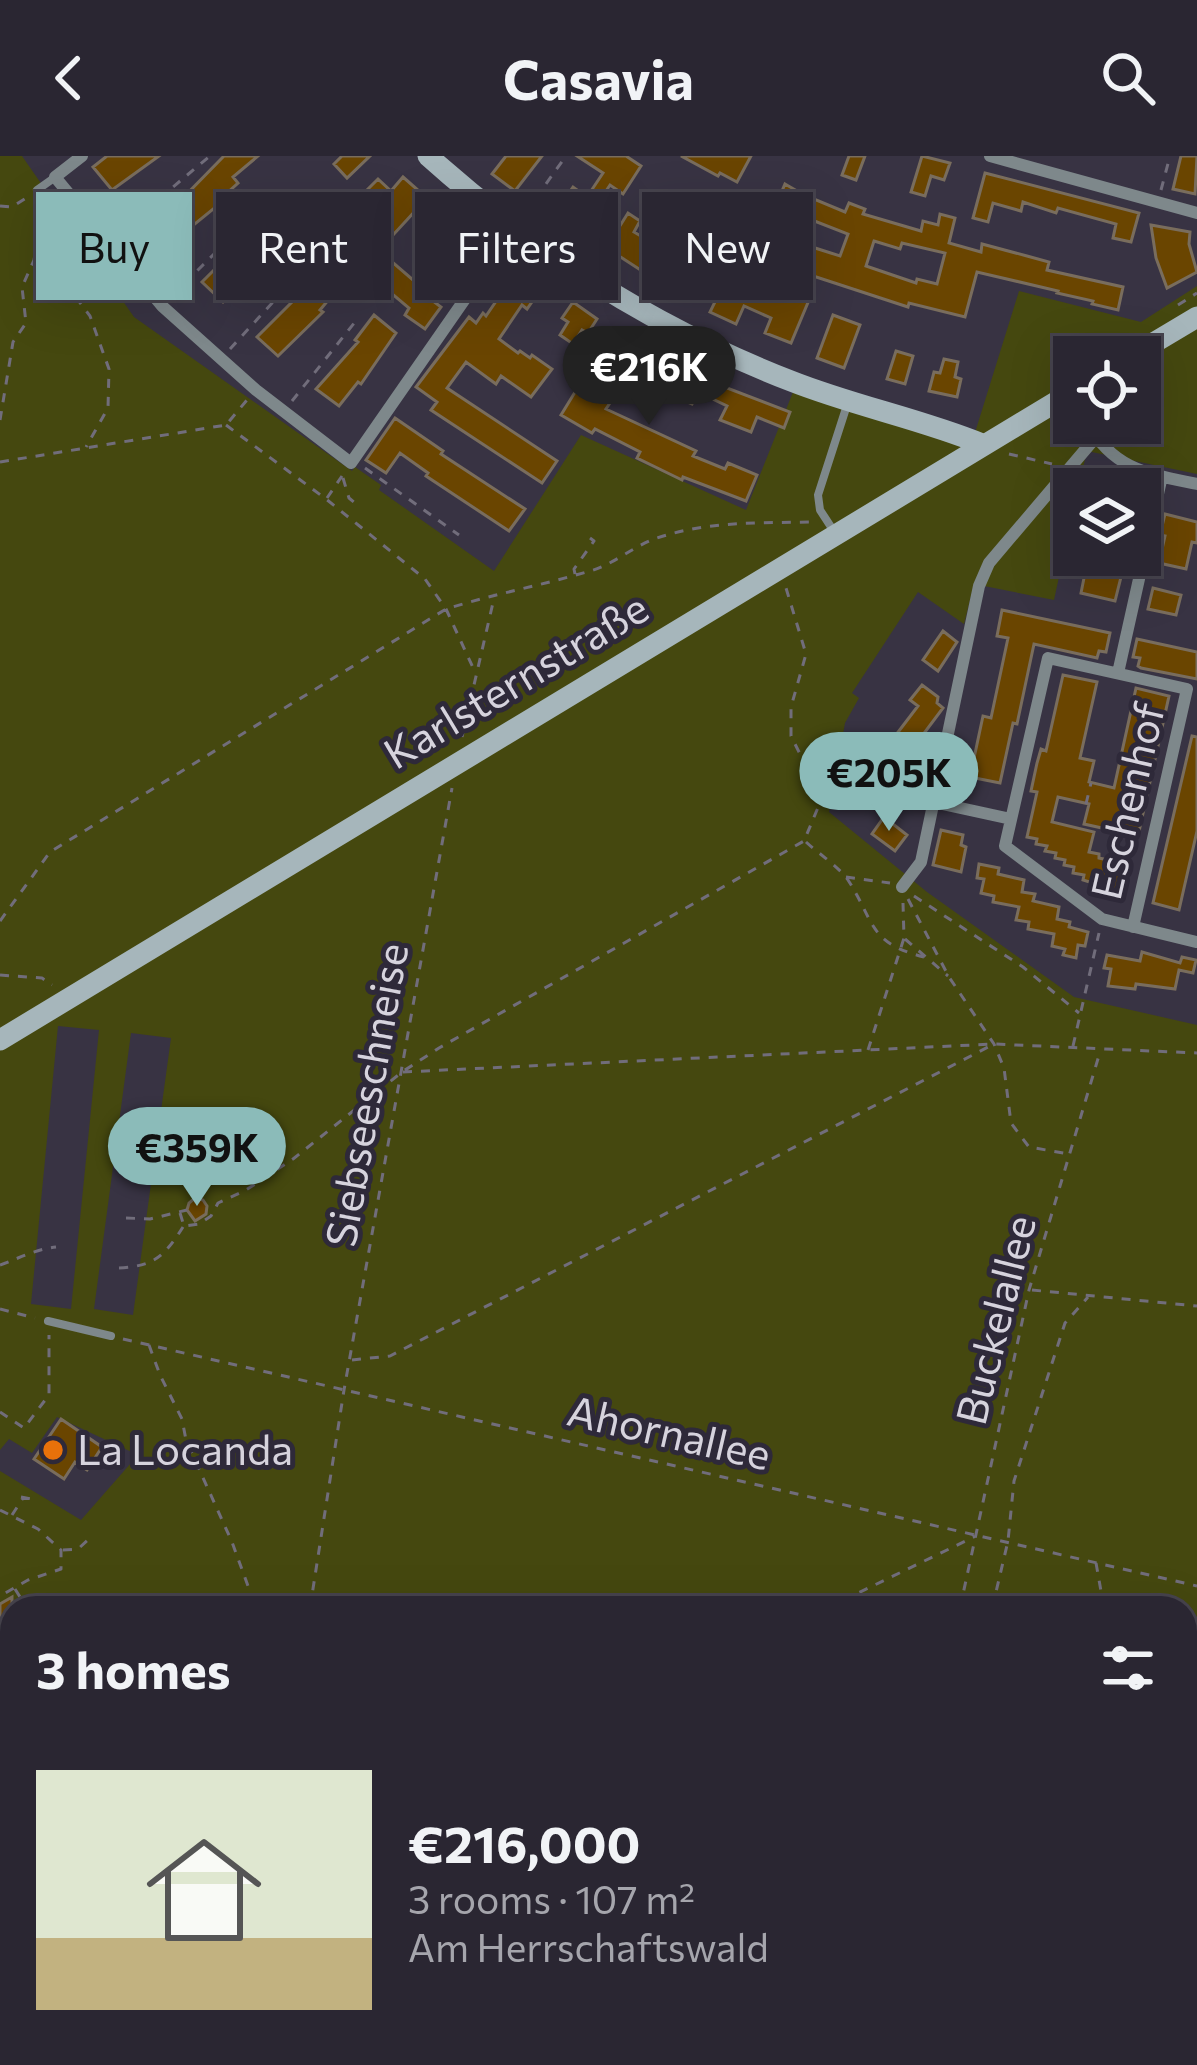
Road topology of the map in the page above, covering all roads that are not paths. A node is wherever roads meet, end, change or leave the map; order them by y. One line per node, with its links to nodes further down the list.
1 (82, 156): 4 (street)
2 (428, 156): 6 (street)
3 (990, 156): 7 (street)
4 (55, 177): 5 (lane); 9 (street)
5 (37, 190)
6 (469, 192)
7 (1197, 214)
8 (618, 296): 12 (street)
9 (465, 300)
10 (1197, 316): 11 (street)
11 (1161, 338)
12 (849, 401): 16 (street); 19 (lane)
13 (1053, 404): 16 (street, Karlsternstraße)
14 (1090, 444): 21 (street)
15 (1102, 444): 17 (street)
16 (982, 445): 19 (street, Karlsternstraße)
17 (1162, 476): 18 (street); 20 (street, Eschenhof)
18 (1197, 484)
19 (832, 528): 26 (street, Karlsternstraße)
20 (1118, 674): 22 (street, Eschenhof); 24 (street, Eschenhof)
21 (933, 802): 22 (street); 23 (street)
22 (1011, 819): 24 (street, Eschenhof)
23 (902, 886)
24 (1133, 927): 25 (street, Eschenhof)
25 (1196, 941)
26 (0, 1040)
27 (48, 1321): 28 (lane)
28 (111, 1336)

